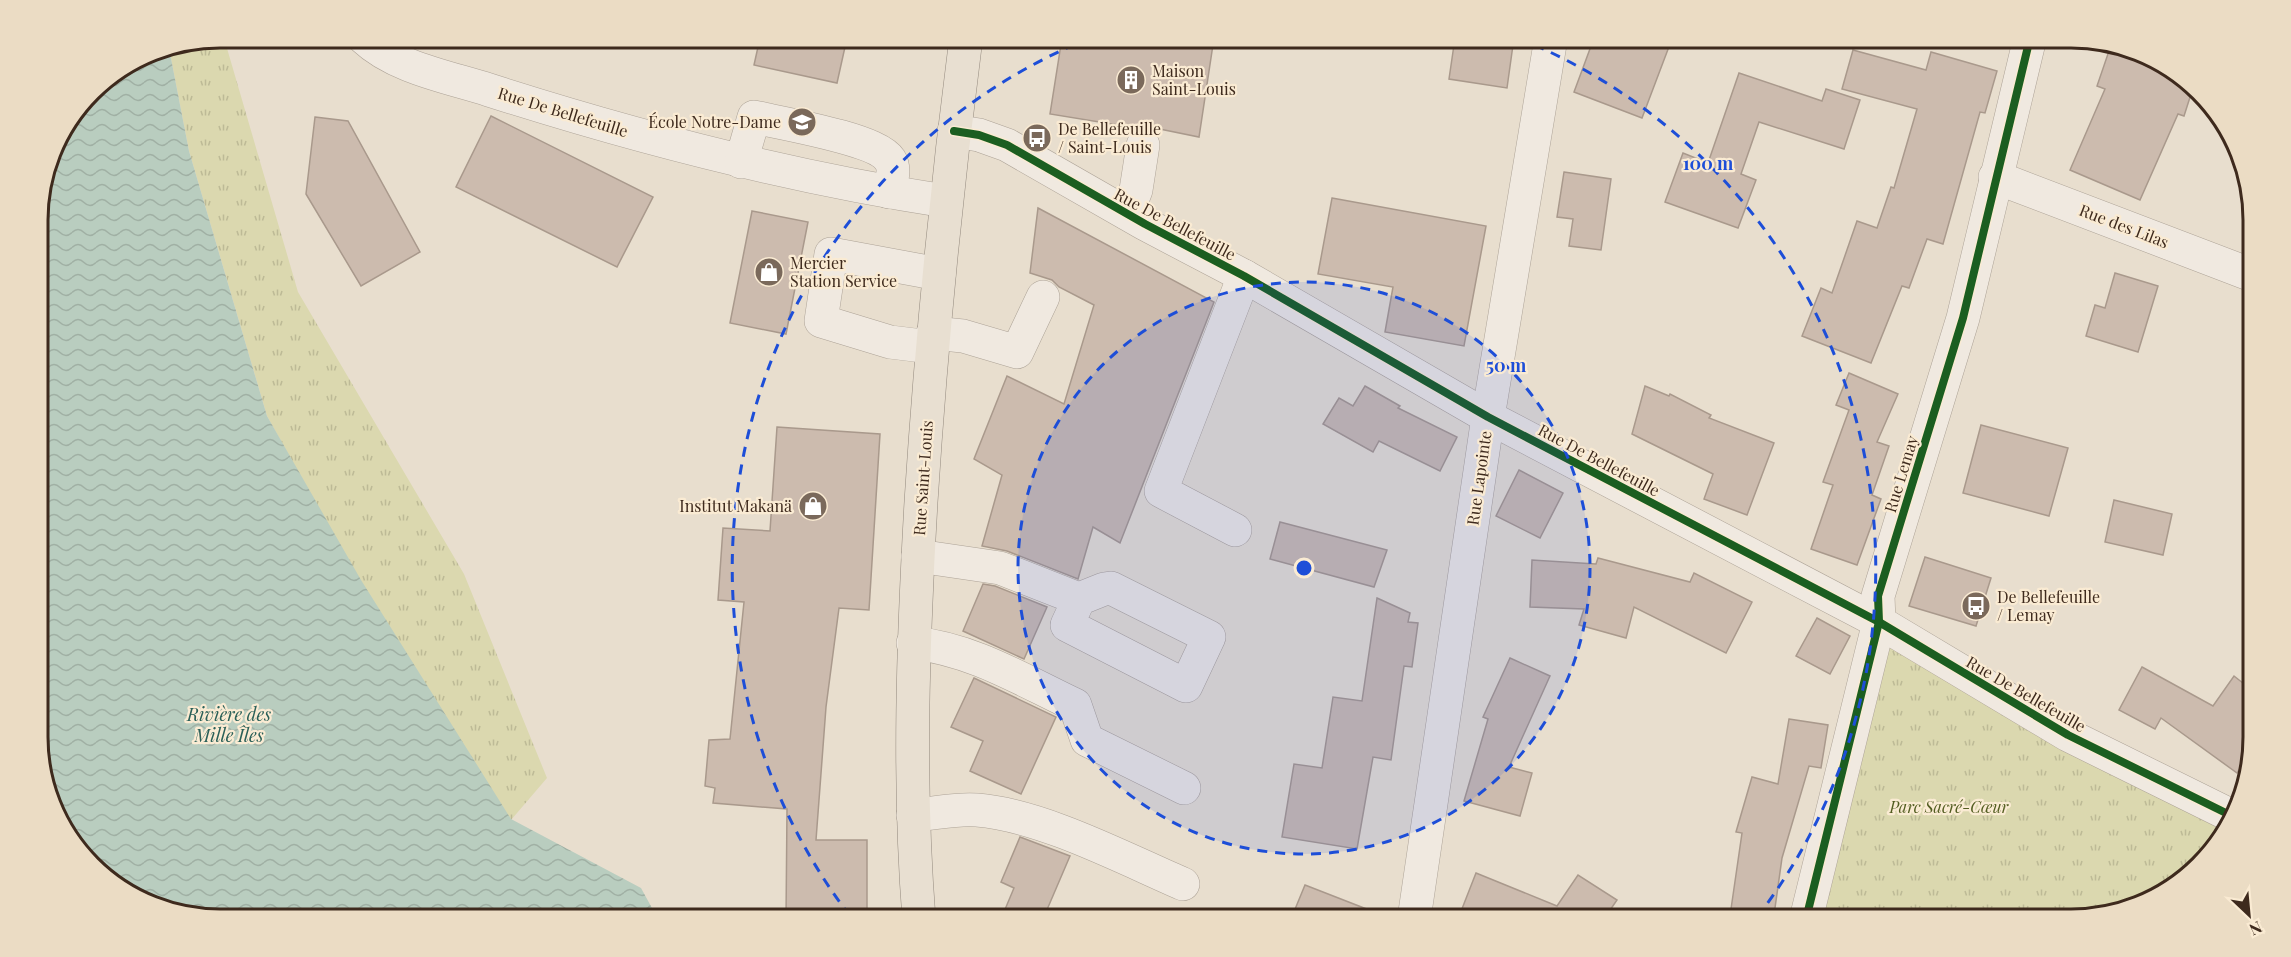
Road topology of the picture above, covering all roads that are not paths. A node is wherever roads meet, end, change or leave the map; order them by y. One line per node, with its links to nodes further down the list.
1 (378, 48): 7 (street, Rue De Bellefeuille)
2 (965, 48): 5 (main road, Rue Saint-Louis)
3 (1549, 48): 17 (street, Rue Lapointe)
4 (2027, 48): 8 (street, Rue Lemay)
5 (954, 131): 10 (main road, Rue Saint-Louis); 11 (street, Rue De Bellefeuille)
6 (1143, 145): 11 (street)
7 (741, 162): 9 (street, Rue De Bellefeuille); 9 (street)
8 (1995, 177): 12 (street, Rue des Lilas); 21 (street, Rue Lemay)
9 (889, 192): 10 (street, Rue De Bellefeuille)
10 (945, 201): 13 (main road, Rue Saint-Louis)
11 (1126, 213): 14 (street, Rue De Bellefeuille)
12 (2243, 272)
13 (939, 274): 16 (main road, Rue Saint-Louis); 16 (street)
14 (1244, 276): 17 (street, Rue De Bellefeuille); 18 (street)
15 (1043, 297): 16 (street)
16 (932, 340): 19 (main road, Rue Saint-Louis)
17 (1488, 417): 21 (street, Rue De Bellefeuille); 28 (street, Rue Lapointe)
18 (1235, 530)
19 (918, 555): 20 (street); 22 (main road, Rue Saint-Louis)
20 (1079, 599)
21 (1879, 622): 24 (street, Rue De Bellefeuille); 29 (street, Rue Lemay)
22 (913, 643): 23 (street); 25 (main road, Rue Saint-Louis)
23 (1184, 788)
24 (2225, 813)
25 (913, 815): 26 (street); 27 (main road, Rue Saint-Louis)
26 (1183, 884)
27 (918, 909)
28 (1415, 909)
29 (1808, 909)

